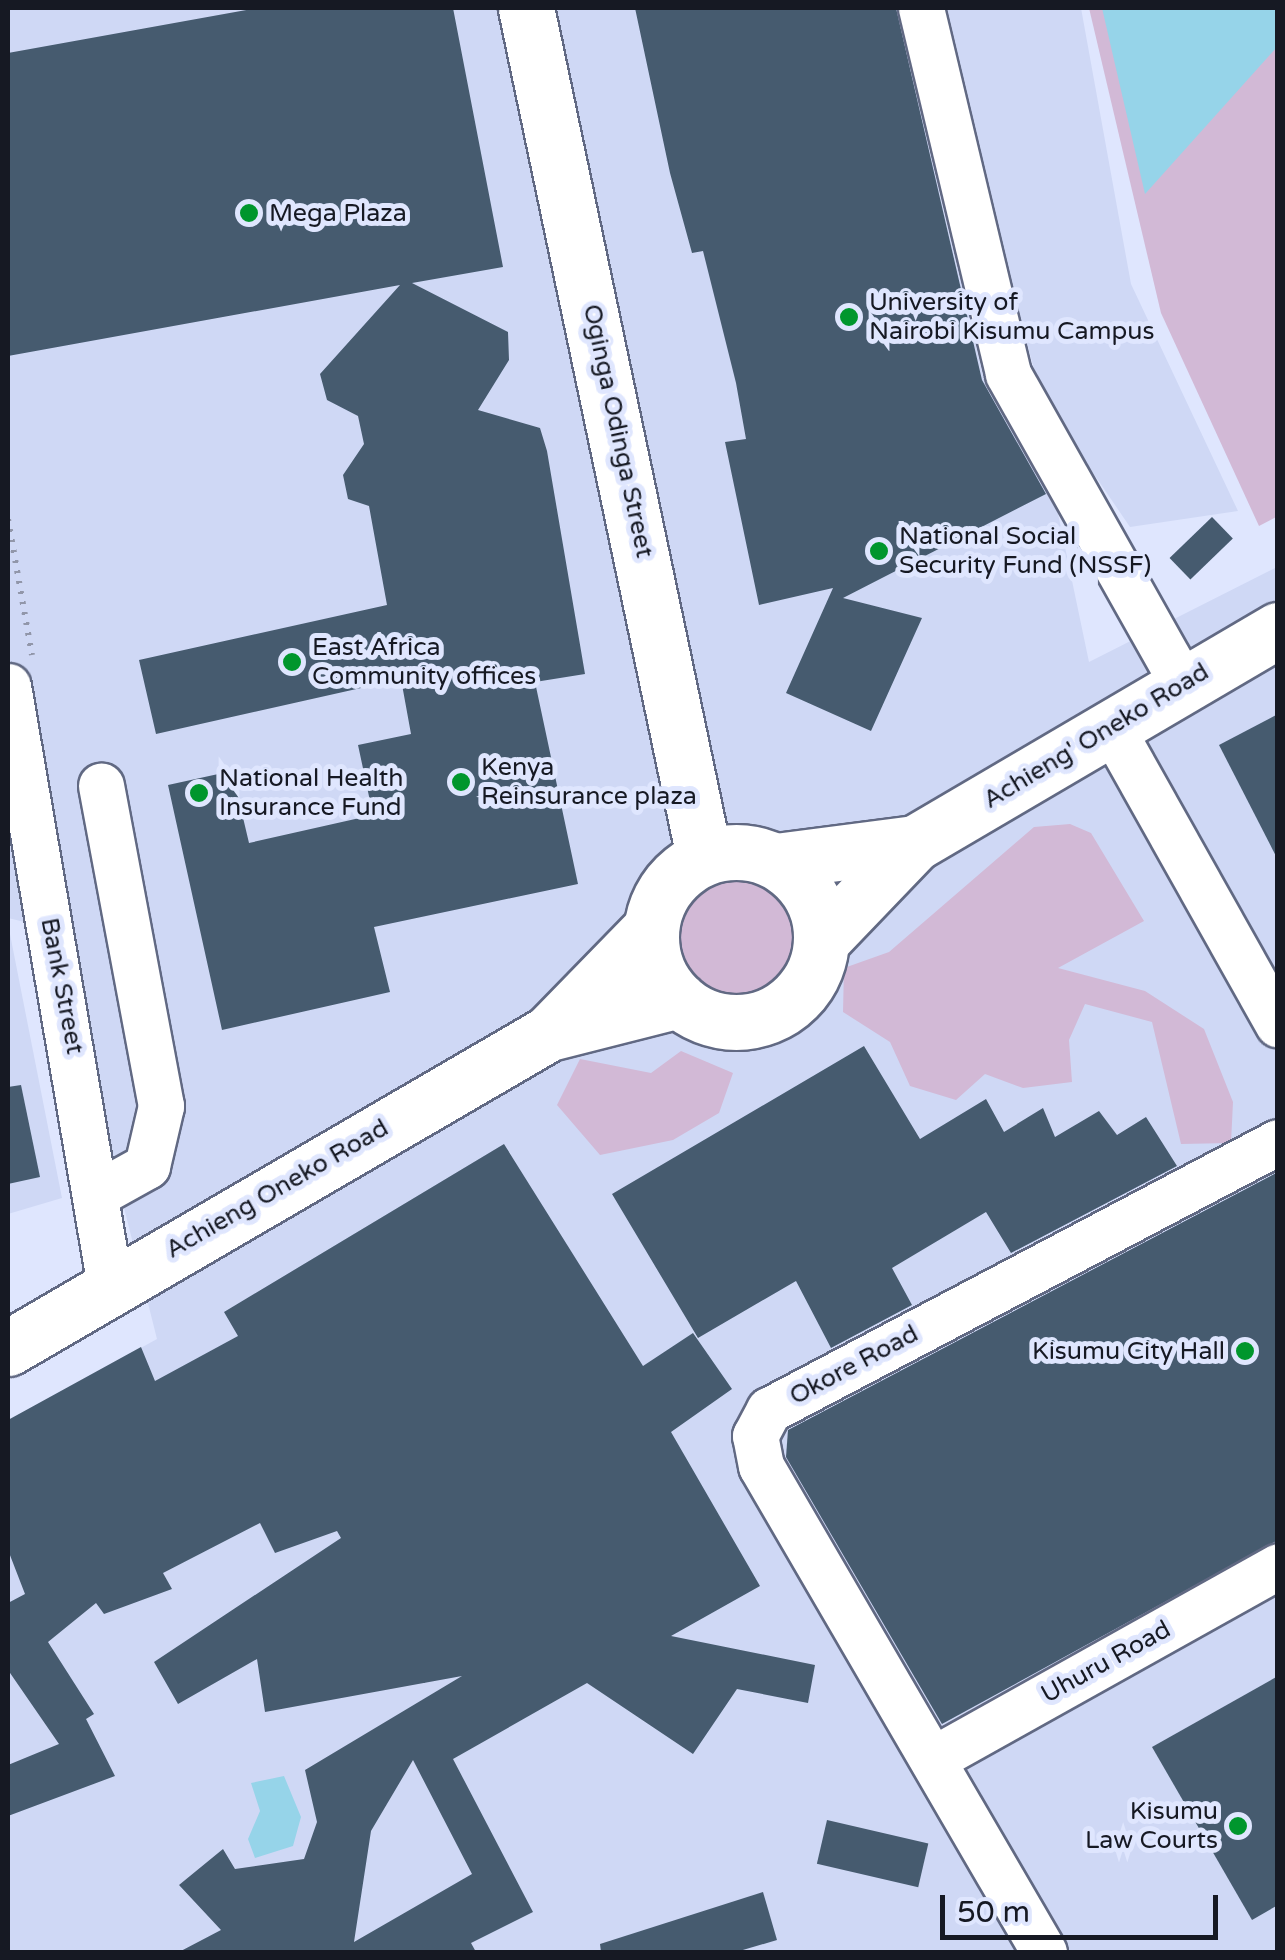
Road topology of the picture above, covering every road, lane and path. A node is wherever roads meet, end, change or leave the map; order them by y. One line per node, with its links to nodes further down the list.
1 (526, 8): 10 (main road, Oginga Odinga Street)
2 (556, 8): 10 (main road, Oginga Odinga Street)
3 (921, 8): 5 (street)
4 (1278, 630): 5 (main road, Achieng' Oneko Road)
5 (1183, 684): 7 (main road, Achieng' Oneko Road)
6 (8, 686): 17 (street, Bank Street)
7 (1111, 727): 9 (main road, Achieng' Oneko Road); 14 (street)
8 (100, 786): 17 (street)
9 (915, 843): 10 (main road, Achieng' Oneko Road); 12 (main road, Achieng' Oneko Road)
10 (737, 856): 11 (main road); 12 (main road)
11 (651, 928): 13 (main road); 15 (main road, Achieng Oneko Road)
12 (822, 940): 13 (main road)
13 (679, 1000): 15 (main road, Achieng Oneko Road)
14 (1278, 1024)
15 (548, 1033): 18 (main road, Achieng Oneko Road)
16 (1278, 1142): 21 (street, Okore Road)
17 (100, 1192): 18 (street, Bank Street)
18 (110, 1286): 19 (main road, Achieng Oneko Road)
19 (17, 1332)
20 (1278, 1566): 21 (street, Uhuru Road)
21 (935, 1758): 22 (street, Okore Road)
22 (1044, 1952)

